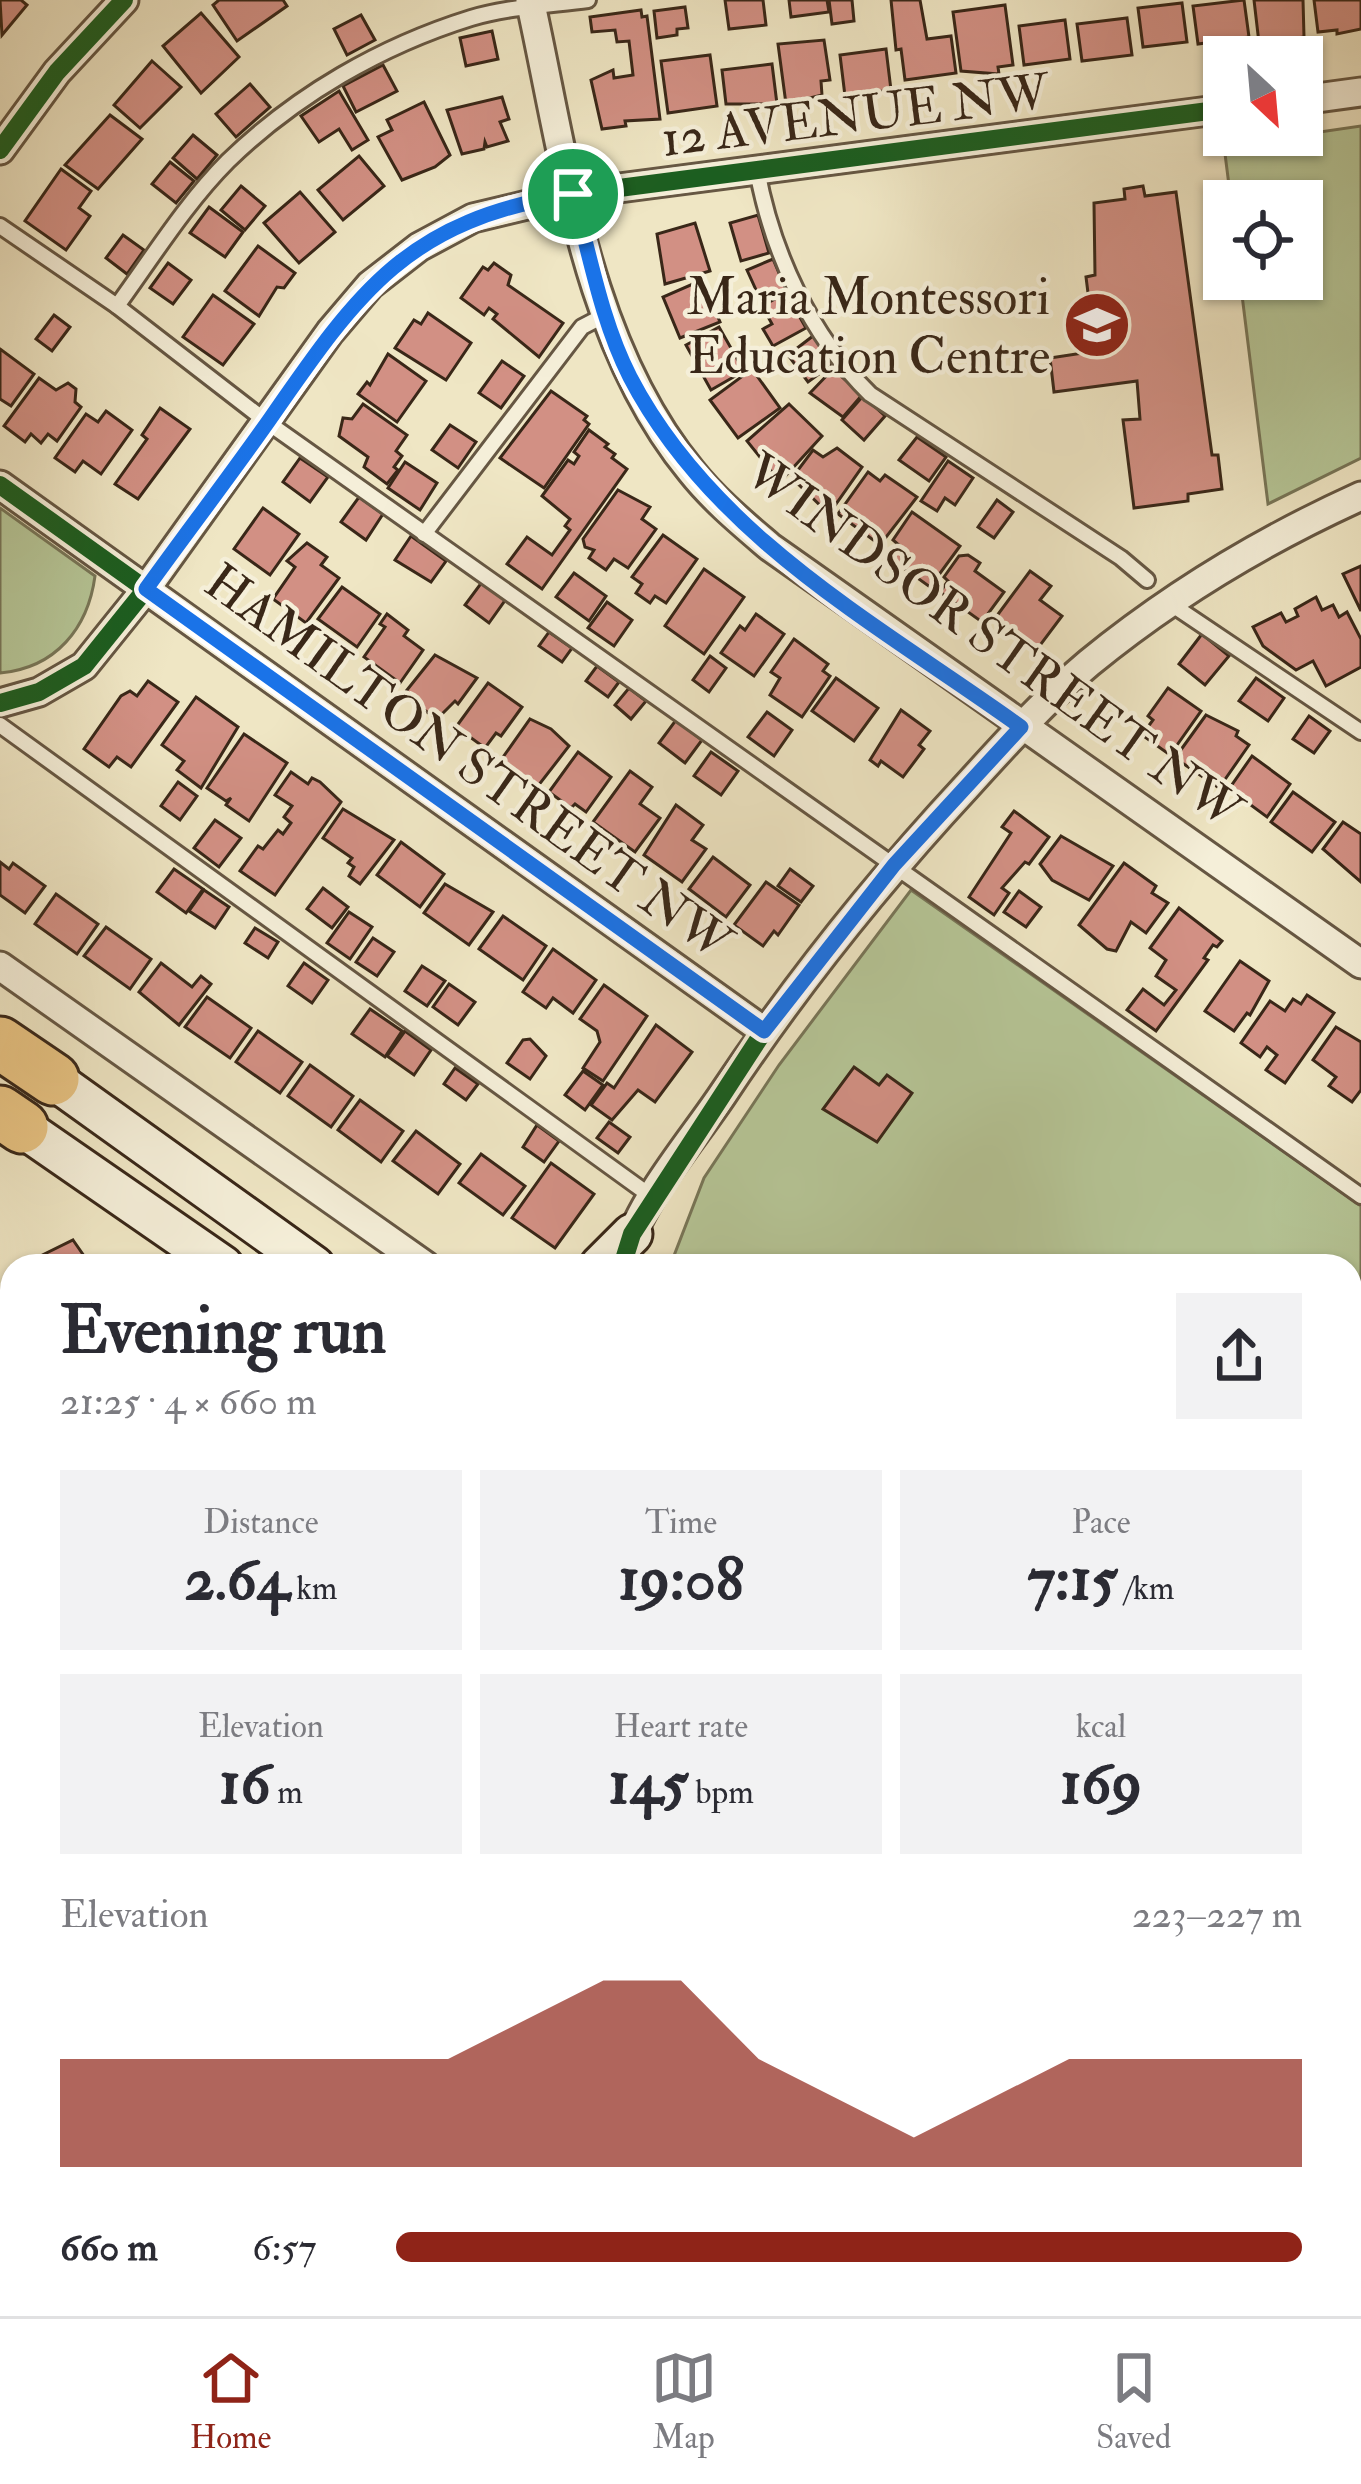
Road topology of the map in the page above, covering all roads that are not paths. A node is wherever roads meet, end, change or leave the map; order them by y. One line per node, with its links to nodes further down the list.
1 (124, 0): 7 (street)
2 (588, 0): 3 (lane)
3 (531, 4): 9 (street, WINDSOR STREET NW); 11 (lane)
4 (1361, 92): 5 (street)
5 (1323, 97)
6 (1203, 112): 8 (street, 12 AVENUE NW)
7 (0, 150)
8 (757, 169): 9 (street, 12 AVENUE NW); 17 (lane)
9 (573, 194): 12 (street, WINDSOR STREET NW); 13 (street, 12 AVENUE NW)
10 (0, 226): 11 (lane)
11 (117, 306): 13 (lane)
12 (605, 315): 16 (lane); 22 (street, WINDSOR STREET NW)
13 (267, 422): 16 (lane); 18 (street, 12 AVENUE NW)
14 (0, 485): 18 (street, HAMILTON STREET NW)
15 (1361, 496): 19 (street)
16 (424, 534): 24 (lane)
17 (1147, 580)
18 (146, 589): 20 (street, 12 AVENUE NW); 27 (street, HAMILTON STREET NW)
19 (1169, 602): 22 (street); 23 (lane)
20 (0, 703)
21 (0, 725): 32 (lane)
22 (1021, 727): 24 (street); 25 (street, WINDSOR STREET NW)
23 (1361, 732)
24 (894, 865): 27 (street); 31 (lane)
25 (1361, 964)
26 (0, 967): 36 (street)
27 (764, 1031): 32 (street)
28 (0, 1042): 29 (highway)
29 (52, 1079): 35 (street)
30 (11, 1120): 34 (street)
31 (1361, 1196)
32 (654, 1198): 33 (street)
33 (627, 1250)
34 (206, 1254)
35 (297, 1254)
36 (409, 1254)

